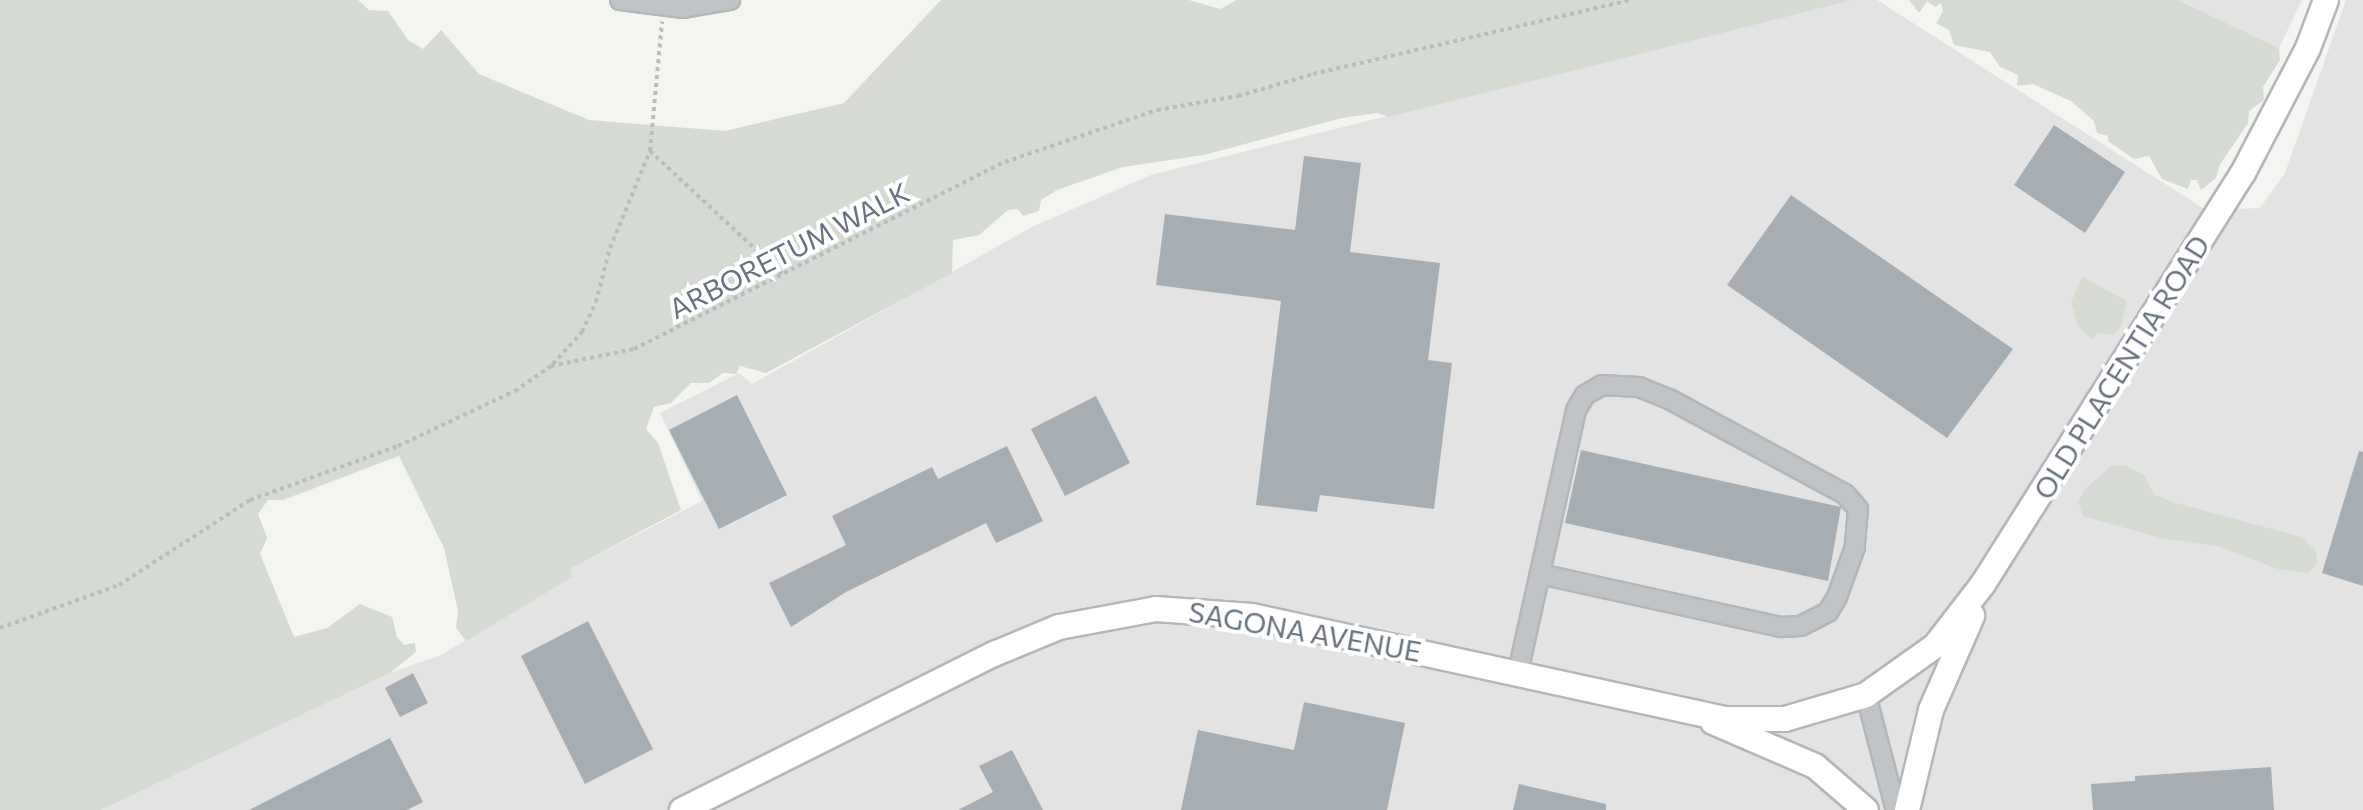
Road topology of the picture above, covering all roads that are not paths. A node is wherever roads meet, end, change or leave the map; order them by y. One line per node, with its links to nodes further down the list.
1 (620, 0): 2 (street)
2 (730, 0)
3 (2326, 0): 5 (main road, OLD PLACENTIA ROAD)
4 (1540, 574): 4 (street); 6 (street)
5 (1983, 584): 7 (main road, OLD PLACENTIA ROAD); 12 (main road)
6 (1518, 672): 8 (main road, SAGONA AVENUE); 9 (main road, SAGONA AVENUE)
7 (1866, 695): 8 (main road, SAGONA AVENUE); 11 (street)
8 (1704, 716): 10 (main road)
9 (682, 810)
10 (1866, 810)
11 (1896, 810)
12 (1907, 810)

